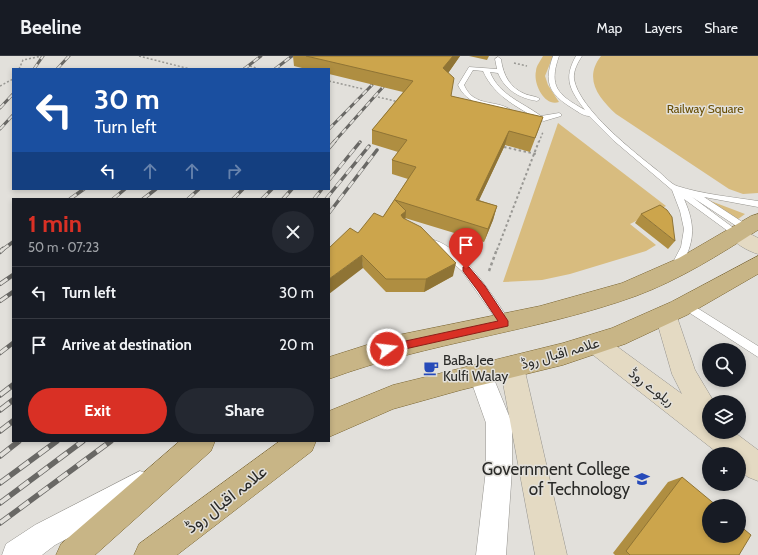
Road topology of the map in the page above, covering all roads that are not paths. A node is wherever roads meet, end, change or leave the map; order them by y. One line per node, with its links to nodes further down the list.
1 (556, 56): 8 (lane)
2 (579, 56): 8 (lane)
3 (498, 59): 5 (lane)
4 (486, 70): 5 (lane); 9 (lane); 9 (lane)
5 (499, 71): 6 (lane)
6 (537, 98)
7 (559, 115): 9 (lane)
8 (593, 117): 10 (lane)
9 (544, 119)
10 (672, 184): 11 (lane); 13 (lane); 17 (lane)
11 (692, 193): 12 (lane); 13 (lane)
12 (758, 204)
13 (750, 230): 15 (main road); 17 (main road)
14 (425, 239): 19 (lane)
15 (758, 247)
16 (758, 264): 18 (main road, علامہ اقبال روڈ)
17 (673, 270): 19 (main road)
18 (676, 310): 20 (main road, علامہ اقبال روڈ); 21 (lane); 25 (main road, ریلوے روڈ)
19 (505, 323): 23 (main road)
20 (596, 344): 22 (main road, علامہ اقبال روڈ); 26 (main road, ریلوے روڈ)
21 (758, 352)
22 (512, 367): 24 (main road, علامہ اقبال روڈ); 37 (main road)
23 (330, 368)
24 (480, 375): 27 (main road, علامہ اقبال روڈ); 36 (street)
25 (702, 406)
26 (702, 423)
27 (330, 424)
28 (723, 439): 31 (main road, ریلوے روڈ)
29 (200, 442): 32 (main road)
30 (301, 442): 33 (main road, علامہ اقبال روڈ)
31 (758, 467)
32 (167, 470): 34 (street); 35 (main road)
33 (160, 550)
34 (17, 555)
35 (72, 555)
36 (491, 555)
37 (551, 555)

